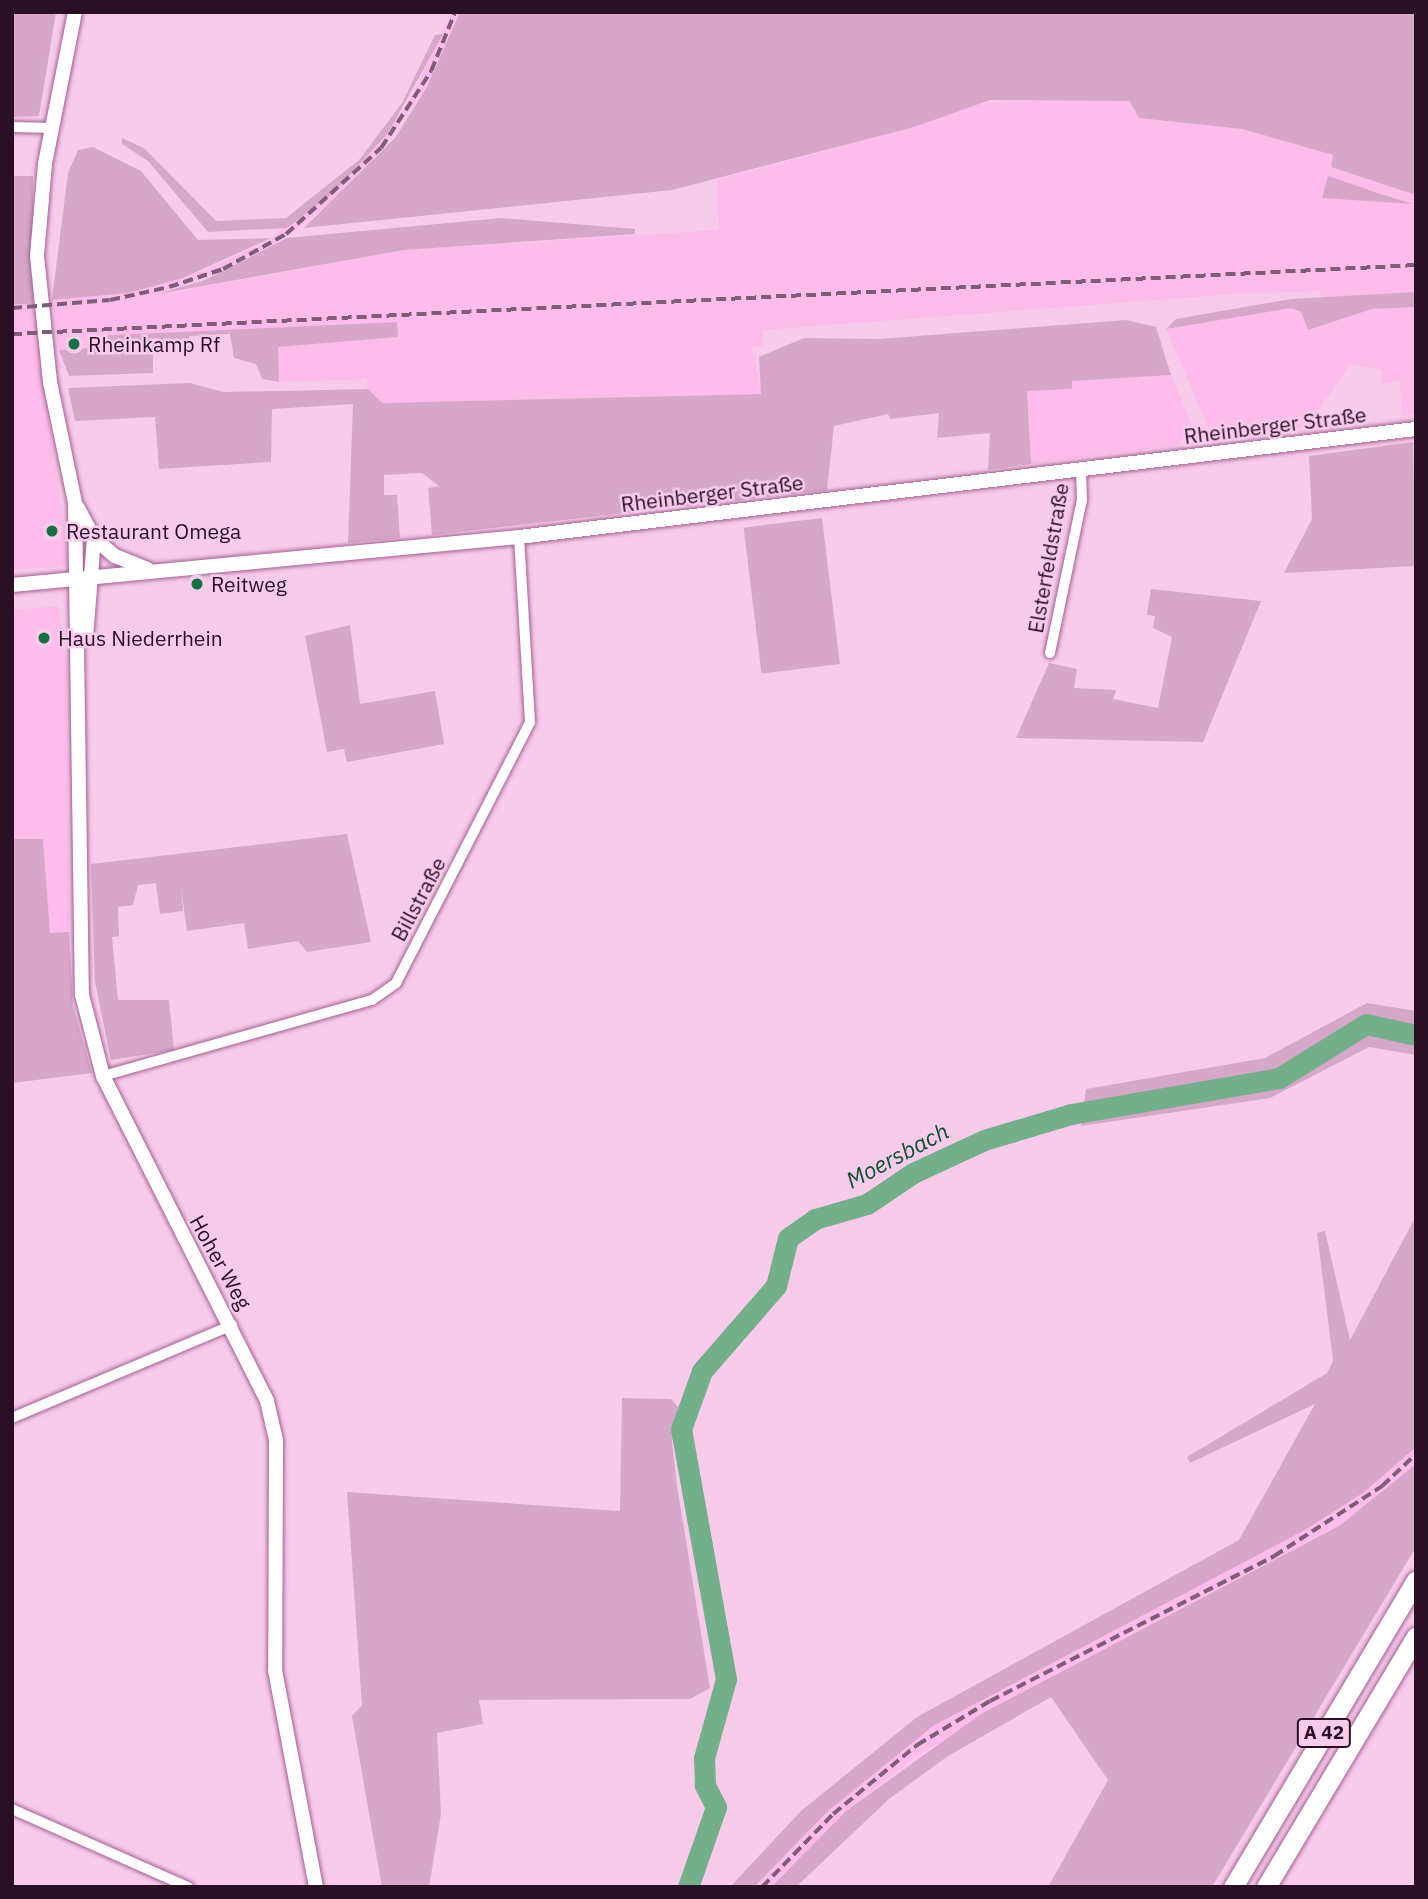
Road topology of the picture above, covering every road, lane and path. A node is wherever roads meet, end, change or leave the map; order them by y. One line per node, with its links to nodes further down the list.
1 (75, 12): 3 (main road)
2 (12, 127): 3 (street)
3 (51, 128): 6 (main road)
4 (1416, 429): 5 (main road, Rheinberger Straße)
5 (1081, 470): 7 (main road, Rheinberger Straße); 13 (street, Elsterfeldstraße)
6 (75, 503): 8 (main road); 11 (main road)
7 (519, 537): 9 (main road, Rheinberger Straße); 15 (street, Billstraße)
8 (94, 538): 9 (main road); 10 (main road)
9 (149, 569): 10 (main road, Rheinberger Straße)
10 (96, 576): 11 (main road, Rheinberger Straße); 14 (main road, Hoher Weg)
11 (77, 579): 12 (main road, Rheinberger Straße); 14 (main road, Hoher Weg)
12 (12, 586)
13 (1050, 653)
14 (81, 664): 15 (main road, Hoher Weg)
15 (103, 1076): 16 (main road, Hoher Weg)
16 (232, 1325): 17 (street); 22 (main road, Hoher Weg)
17 (12, 1418)
18 (1416, 1580): 23 (highway, A 42)
19 (1416, 1636): 24 (highway, A 42)
20 (12, 1809): 21 (street)
21 (188, 1887)
22 (316, 1887)
23 (1233, 1887)
24 (1266, 1887)

